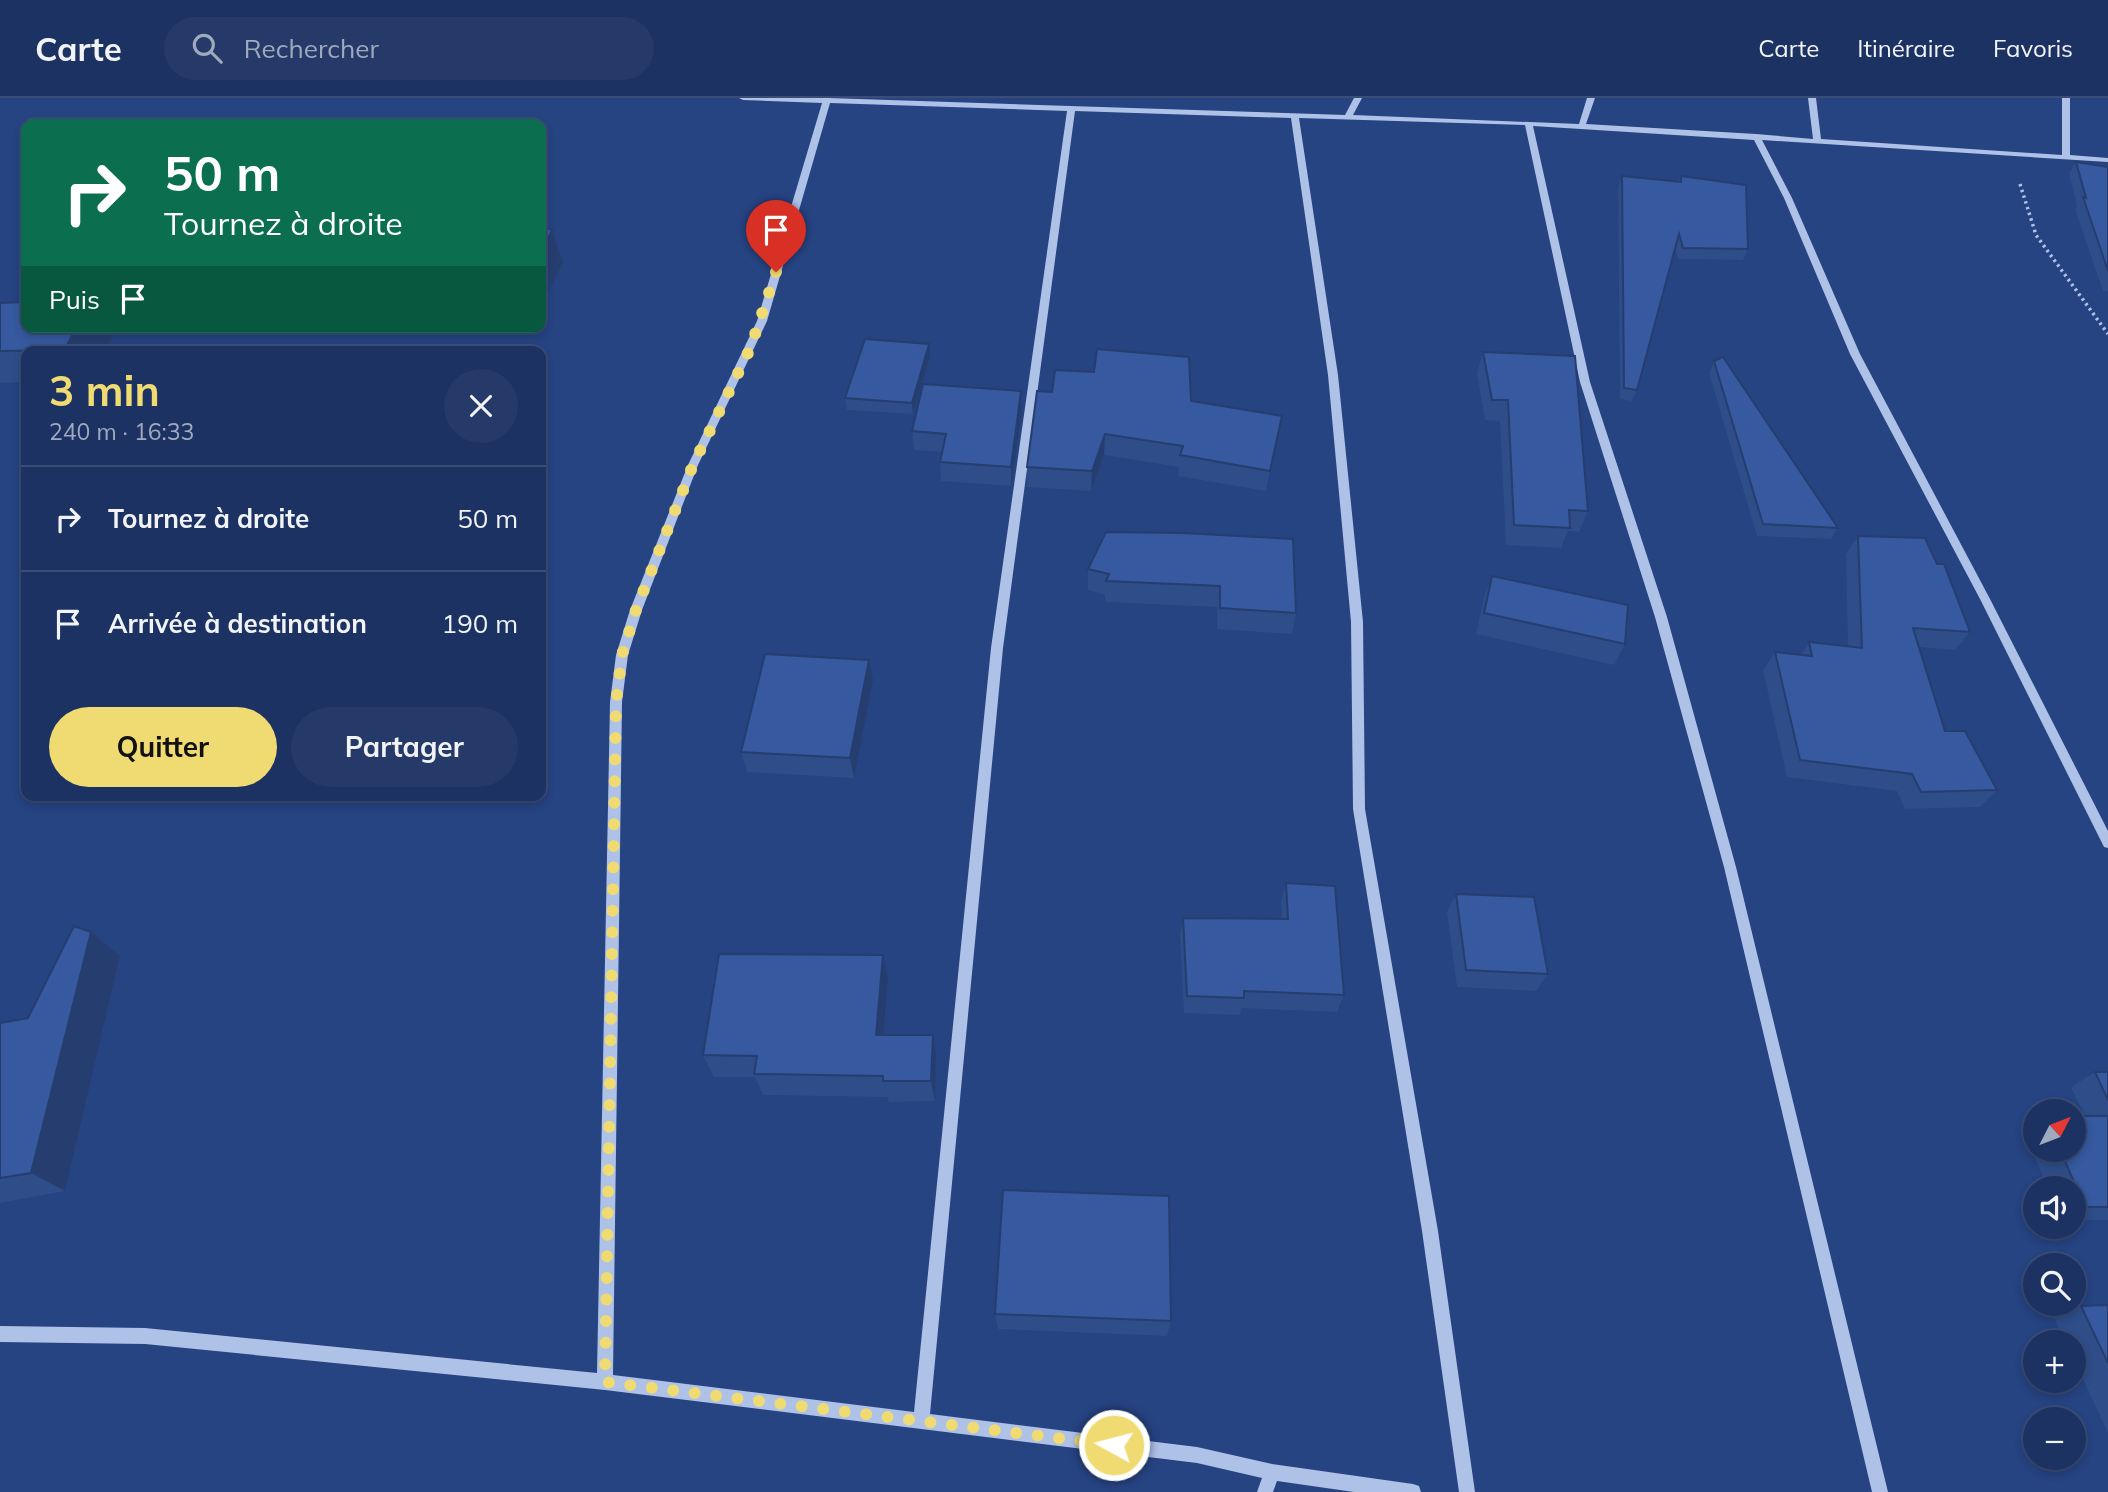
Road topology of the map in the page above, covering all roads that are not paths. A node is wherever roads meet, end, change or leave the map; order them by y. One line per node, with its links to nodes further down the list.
1 (744, 98): 6 (street)
2 (1358, 98): 9 (street)
3 (1591, 98): 11 (street)
4 (1812, 98): 13 (street)
5 (2066, 98): 14 (street)
6 (827, 100): 7 (street); 18 (street)
7 (1071, 108): 8 (street); 19 (street)
8 (1295, 116): 9 (street); 23 (street)
9 (1348, 117): 10 (street)
10 (1528, 123): 11 (street); 24 (street)
11 (1582, 126): 12 (street)
12 (1756, 136): 13 (street); 16 (street)
13 (1816, 140): 14 (street)
14 (2067, 157): 15 (street)
15 (2108, 160)
16 (2108, 843)
17 (0, 1334): 18 (street)
18 (605, 1382): 19 (street)
19 (921, 1420): 20 (street)
20 (1272, 1472): 21 (street); 22 (street)
21 (1265, 1492)
22 (1413, 1492)
23 (1467, 1492)
24 (1880, 1492)

